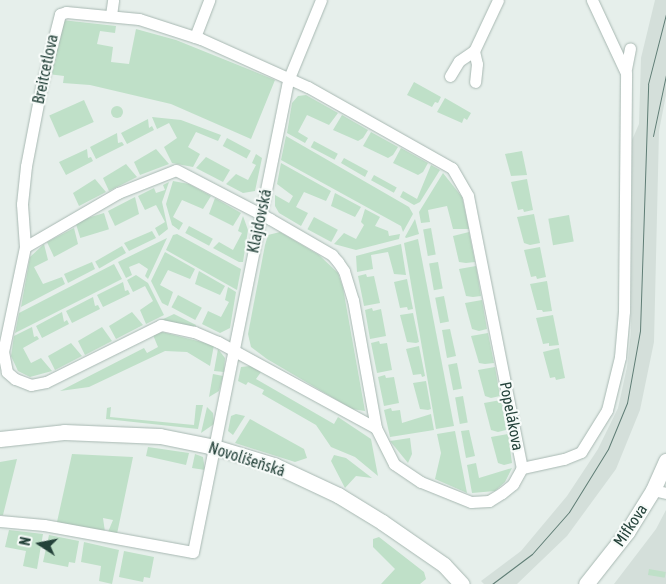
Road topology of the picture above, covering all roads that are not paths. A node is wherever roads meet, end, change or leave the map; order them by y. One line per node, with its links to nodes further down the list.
1 (113, 0): 6 (street)
2 (209, 0): 7 (street)
3 (321, 0): 12 (street, Klajdovská)
4 (498, 0): 9 (street)
5 (592, 0): 10 (street, Popelákova)
6 (110, 15): 7 (street, Breitcetlova); 15 (street, Breitcetlova)
7 (195, 36): 12 (street, Breitcetlova)
8 (630, 48): 10 (street, Popelákova)
9 (474, 52): 11 (street); 13 (street)
10 (626, 73): 21 (street, Popelákova)
11 (450, 76)
12 (289, 78): 14 (street, Klajdovská); 21 (street, Popelákova)
13 (475, 82)
14 (260, 214): 15 (street); 16 (street, Klajdovská); 17 (street)
15 (25, 247): 16 (street, Breitcetlova)
16 (233, 349): 17 (street); 19 (street, Klajdovská)
17 (376, 428): 21 (street)
18 (0, 439): 19 (street, Novolíšeňská)
19 (214, 447): 23 (street, Klajdovská); 24 (street, Novolíšeňská)
20 (666, 461): 22 (street, Mifkova)
21 (522, 468)
22 (659, 492): 25 (street, Mifkova)
23 (0, 521)
24 (462, 584)
25 (586, 584)

